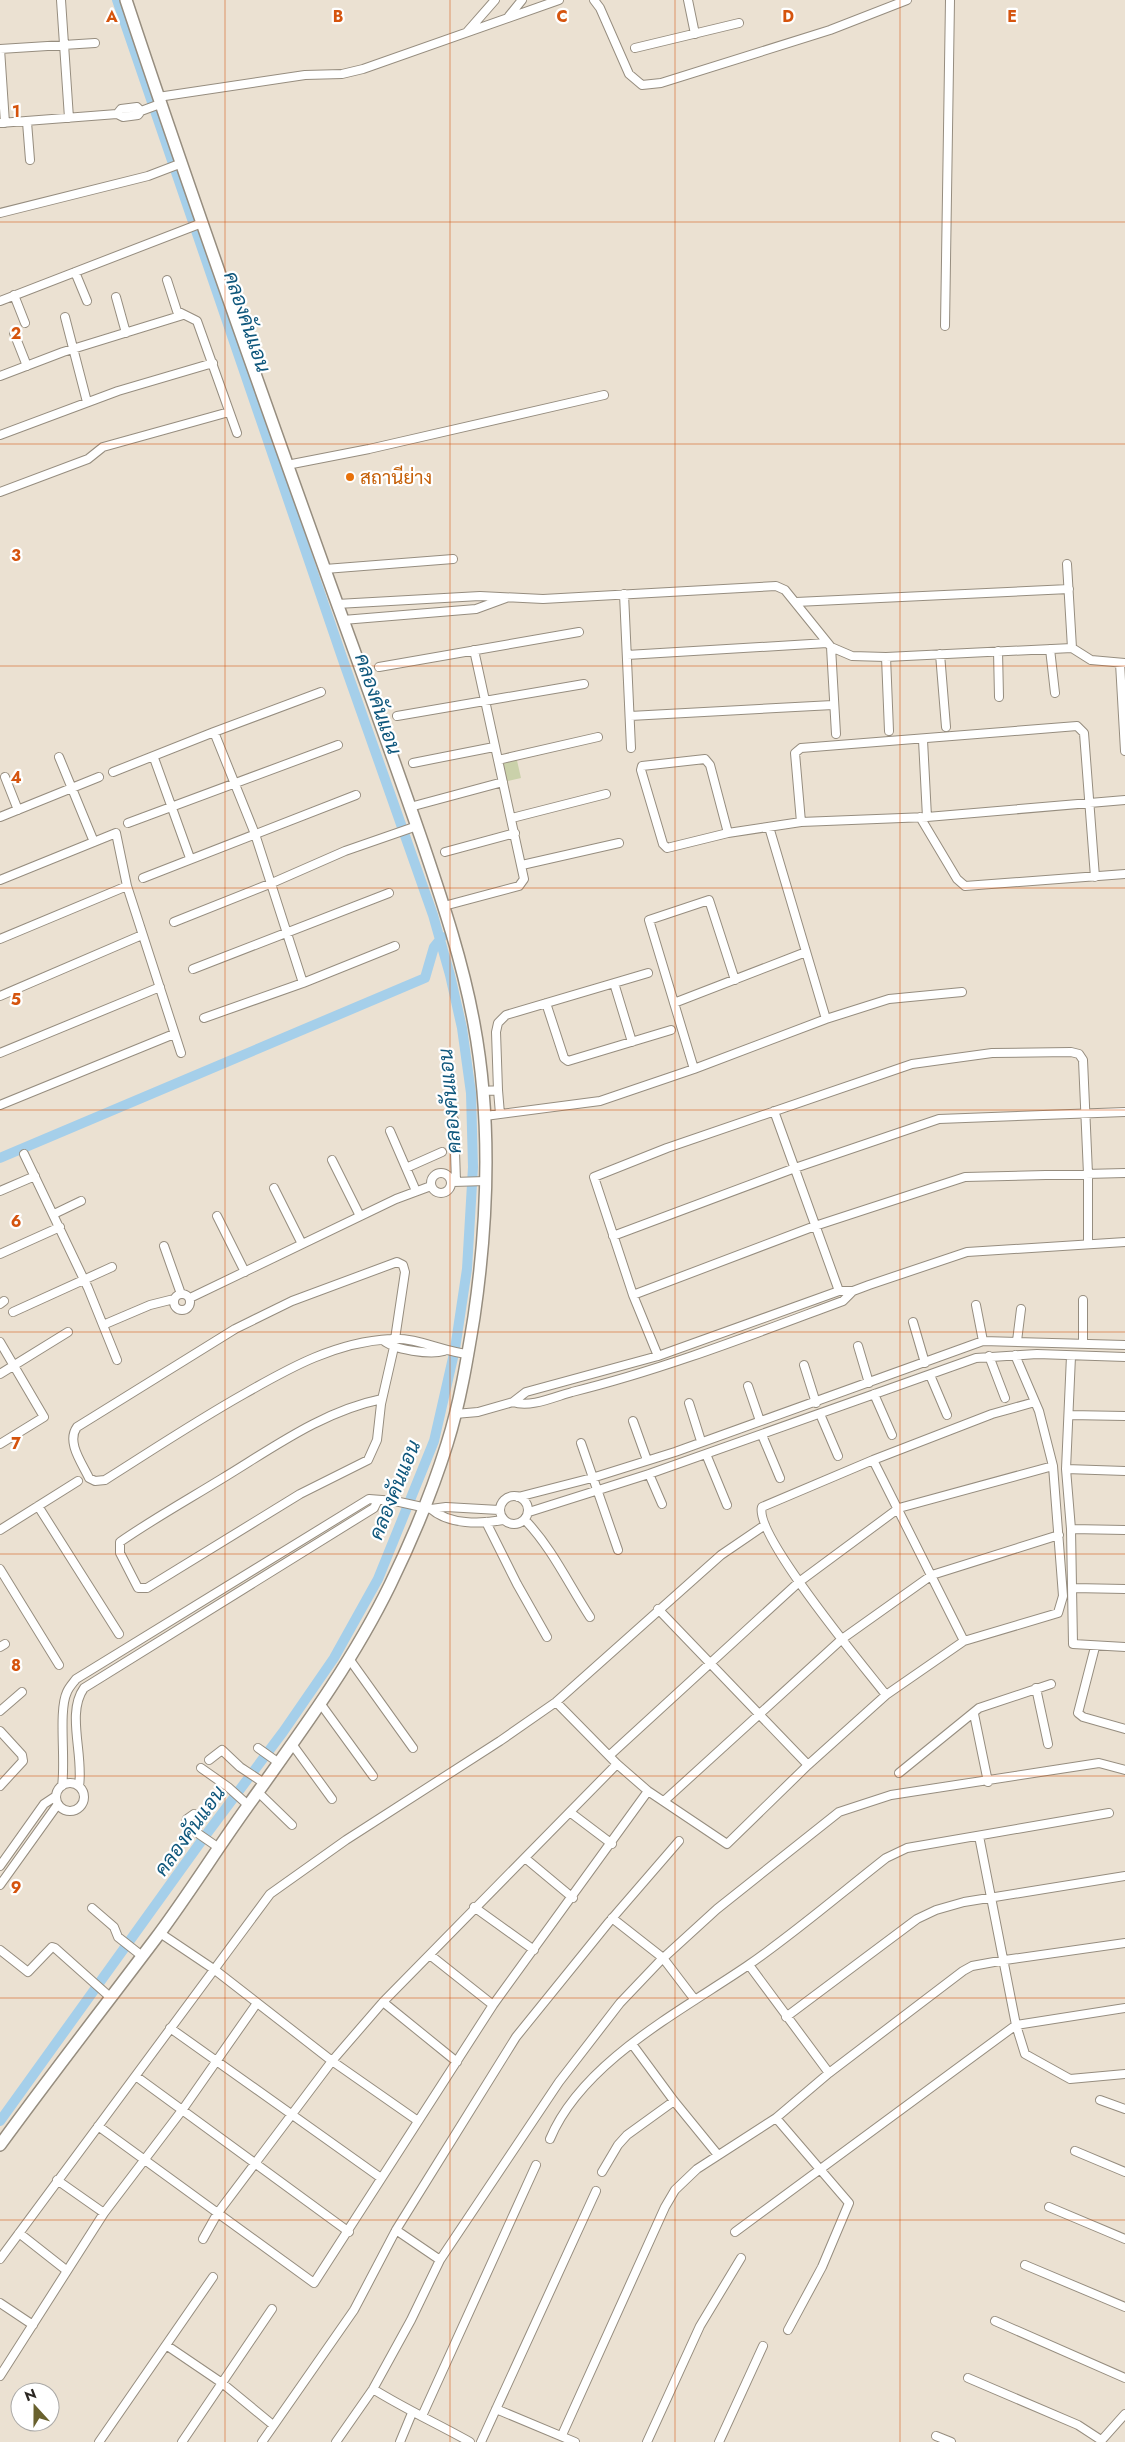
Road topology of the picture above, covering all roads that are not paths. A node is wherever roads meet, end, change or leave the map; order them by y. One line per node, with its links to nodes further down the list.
1 (61, 0): 15 (street)
2 (126, 0): 18 (street)
3 (495, 0): 12 (street)
4 (522, 0): 10 (street)
5 (559, 0): 10 (street)
6 (594, 0): 8 (street)
7 (688, 0): 13 (street)
8 (907, 0)
9 (950, 0): 35 (street)
10 (509, 17): 12 (street)
11 (739, 23): 13 (street)
12 (466, 33): 18 (street)
13 (695, 34): 16 (street)
14 (95, 42): 15 (street)
15 (64, 45): 17 (street); 19 (street)
16 (634, 48)
17 (0, 49): 21 (street)
18 (157, 102): 19 (street); 23 (street)
19 (69, 118): 20 (street)
20 (27, 122): 21 (street); 22 (street)
21 (2, 123)
22 (30, 160)
23 (180, 164): 24 (street); 25 (street)
24 (0, 213)
25 (200, 224): 26 (street); 47 (street)
26 (76, 272): 28 (street); 31 (street)
27 (168, 280): 32 (street)
28 (14, 295): 30 (street); 34 (street)
29 (116, 297): 36 (street)
30 (0, 301)
31 (87, 301)
32 (184, 315): 36 (street); 39 (street)
33 (65, 317): 38 (street)
34 (25, 323)
35 (945, 326)
36 (126, 332): 38 (street)
37 (14, 333): 40 (street)
38 (73, 349): 40 (street); 43 (street)
39 (213, 363): 43 (street); 44 (street)
40 (27, 366): 41 (street)
41 (0, 376)
42 (604, 395): 47 (street)
43 (87, 402): 46 (street)
44 (229, 412): 45 (street); 48 (street)
45 (237, 433)
46 (0, 435)
47 (287, 465): 51 (street)
48 (0, 492)
49 (453, 559): 51 (street)
50 (1067, 564): 52 (street)
51 (325, 569): 56 (street)
52 (1069, 589): 55 (street); 60 (street)
53 (624, 594): 54 (street); 55 (street); 65 (street)
54 (508, 598): 56 (street); 57 (street)
55 (796, 602): 59 (street)
56 (337, 604): 57 (street)
57 (343, 620): 102 (street)
58 (579, 632): 62 (street)
59 (829, 645): 65 (street); 66 (street); 74 (street)
60 (1072, 648): 61 (street); 67 (street)
61 (1050, 649): 63 (street); 71 (street)
62 (474, 650): 68 (street); 73 (street)
63 (998, 651): 64 (street); 72 (street)
64 (940, 654): 66 (street); 77 (street)
65 (627, 655): 76 (street)
66 (886, 657): 78 (street)
67 (1123, 663): 86 (street)
68 (379, 667)
69 (584, 684): 73 (street)
70 (321, 692): 79 (street)
71 (1055, 693)
72 (999, 697)
73 (485, 702): 75 (street); 84 (street)
74 (833, 705): 76 (street); 80 (street)
75 (397, 716)
76 (630, 716): 85 (street)
77 (946, 727)
78 (889, 731)
79 (214, 732): 88 (street); 94 (street)
80 (836, 734)
81 (598, 736): 89 (street)
82 (923, 740): 100 (street); 105 (street); 107 (street)
83 (338, 744): 94 (street)
84 (494, 747): 89 (street); 90 (street)
85 (631, 748)
86 (1125, 751)
87 (59, 757): 96 (street)
88 (154, 758): 91 (street); 101 (street)
89 (498, 760): 95 (street)
90 (413, 763)
91 (113, 772)
92 (5, 777): 103 (street)
93 (99, 777): 96 (street)
94 (233, 782): 101 (street); 113 (street)
95 (504, 782): 102 (street); 106 (street)
96 (71, 788): 103 (street); 114 (street)
97 (606, 794): 106 (street)
98 (356, 795): 113 (street)
99 (1125, 800): 100 (street)
100 (1088, 803): 105 (street); 120 (street)
101 (172, 805): 108 (street); 117 (street)
102 (410, 807): 109 (street)
103 (18, 810): 104 (street)
104 (0, 817)
105 (924, 817): 107 (street); 120 (street)
106 (512, 818): 111 (street)
107 (801, 822): 110 (street)
108 (128, 823)
109 (414, 827): 123 (street); 126 (street)
110 (769, 827): 112 (street); 132 (street)
111 (515, 833): 116 (street); 118 (street)
112 (728, 833): 112 (street)
113 (254, 834): 117 (street); 123 (street)
114 (94, 842): 122 (street); 124 (street)
115 (619, 843): 118 (street)
116 (445, 852)
117 (190, 858): 121 (street)
118 (522, 865): 126 (street)
119 (1125, 874): 120 (street)
120 (1095, 877)
121 (143, 878)
122 (0, 880)
123 (272, 884): 127 (street); 128 (street)
124 (127, 886): 129 (street); 130 (street)
125 (389, 894): 128 (street)
126 (444, 906): 152 (street)
127 (174, 922)
128 (287, 932): 133 (street); 136 (street)
129 (142, 935): 138 (street); 140 (street)
130 (0, 939)
131 (395, 946): 136 (street)
132 (806, 952): 135 (street); 144 (street)
133 (193, 970)
134 (648, 973): 137 (street)
135 (735, 980): 142 (street); 142 (street)
136 (303, 983): 143 (street)
137 (614, 983): 141 (street); 147 (street)
138 (160, 987): 146 (street); 148 (street)
139 (962, 992): 144 (street)
140 (0, 996)
141 (546, 1003): 147 (street); 151 (street)
142 (674, 1003): 150 (street)
143 (204, 1018)
144 (826, 1019): 150 (street)
145 (671, 1030): 147 (street)
146 (174, 1034): 149 (street); 153 (street)
147 (632, 1042)
148 (0, 1053)
149 (181, 1053)
150 (694, 1069): 157 (street)
151 (498, 1090): 152 (street); 157 (street)
152 (484, 1091): 158 (street)
153 (0, 1105)
154 (774, 1111): 156 (street); 165 (street); 181 (street)
155 (1125, 1112): 156 (street)
156 (1084, 1113): 165 (street); 167 (street)
157 (500, 1114): 158 (street)
158 (485, 1116): 169 (street)
159 (454, 1120): 170 (street)
160 (390, 1131): 164 (street)
161 (442, 1152): 164 (street)
162 (24, 1154): 168 (street)
163 (332, 1160): 178 (street)
164 (406, 1168): 173 (street)
165 (795, 1168): 179 (street); 181 (street)
166 (1125, 1173): 167 (street)
167 (1088, 1174): 179 (street); 184 (street)
168 (35, 1176): 174 (street); 176 (street)
169 (484, 1181): 170 (street); 213 (street)
170 (455, 1182): 171 (street); 171 (street)
171 (431, 1186): 173 (street)
172 (274, 1188): 183 (street)
173 (416, 1191): 178 (street)
174 (0, 1192)
175 (81, 1201): 176 (street)
176 (54, 1214): 180 (street)
177 (217, 1216): 188 (street)
178 (360, 1216): 183 (street)
179 (815, 1226): 190 (street); 193 (street)
180 (60, 1227): 186 (street); 189 (street)
181 (613, 1236): 193 (street)
182 (1125, 1242): 184 (street)
183 (302, 1244): 188 (street)
184 (1088, 1244): 191 (street)
185 (164, 1246): 192 (street)
186 (0, 1254)
187 (112, 1267): 189 (street)
188 (245, 1272): 194 (street)
189 (84, 1280): 199 (street); 201 (street)
190 (839, 1290): 191 (street); 202 (street)
191 (853, 1292): 204 (street)
192 (182, 1294): 194 (street); 195 (street)
193 (633, 1295): 216 (street)
194 (190, 1298): 195 (street)
195 (174, 1299): 201 (street)
196 (1083, 1300): 210 (street)
197 (976, 1305): 205 (street)
198 (1022, 1309): 206 (street)
199 (12, 1312)
200 (912, 1322): 221 (street)
201 (103, 1325): 220 (street)
202 (734, 1330): 204 (street); 216 (street)
203 (68, 1332): 222 (street)
204 (737, 1341): 227 (street)
205 (982, 1341): 206 (street); 221 (street)
206 (1017, 1341): 208 (street)
207 (0, 1342): 222 (street)
208 (1038, 1342): 210 (street); 214 (street)
209 (395, 1343): 209 (street); 213 (street); 232 (street)
210 (1083, 1344): 211 (street)
211 (1125, 1345)
212 (858, 1346): 228 (street)
213 (464, 1354): 238 (street)
214 (1037, 1354): 215 (street); 218 (street)
215 (1015, 1355): 217 (street); 234 (street)
216 (658, 1356): 224 (street)
217 (989, 1356): 226 (street); 231 (street)
218 (1071, 1356): 219 (street); 241 (street)
219 (1125, 1357)
220 (118, 1360)
221 (925, 1362): 228 (street)
222 (15, 1365): 225 (street); 250 (street)
223 (804, 1365): 236 (street)
224 (612, 1370): 227 (street); 233 (street)
225 (0, 1374)
226 (930, 1375): 230 (street); 240 (street)
227 (616, 1381): 233 (street)
228 (869, 1383): 236 (street)
229 (748, 1386): 244 (street)
230 (874, 1394): 239 (street); 247 (street)
231 (1005, 1398)
232 (382, 1399): 232 (street)
233 (513, 1402): 238 (street)
234 (1035, 1402): 255 (street); 257 (street)
235 (688, 1403): 248 (street)
236 (816, 1403): 237 (street)
237 (792, 1411): 244 (street); 245 (street)
238 (456, 1414): 270 (street)
239 (820, 1414): 245 (street); 253 (street)
240 (947, 1414)
241 (1069, 1415): 242 (street); 258 (street)
242 (1125, 1416)
243 (633, 1421): 254 (street)
244 (760, 1421): 248 (street)
245 (796, 1422): 246 (street)
246 (762, 1435): 252 (street); 262 (street)
247 (892, 1435)
248 (701, 1441): 251 (street)
249 (581, 1443): 261 (street)
250 (0, 1444)
251 (675, 1452): 254 (street); 256 (street)
252 (706, 1454): 256 (street); 268 (street)
253 (838, 1456)
254 (647, 1460): 261 (street)
255 (873, 1460): 271 (street); 276 (street)
256 (679, 1463): 260 (street)
257 (1054, 1466): 271 (street); 280 (street)
258 (1066, 1469): 259 (street); 277 (street)
259 (1125, 1471)
260 (649, 1474): 264 (street); 267 (street)
261 (592, 1478): 264 (street); 265 (street)
262 (780, 1478)
263 (78, 1481): 269 (street)
264 (596, 1491): 273 (street); 281 (street)
265 (518, 1497): 272 (street); 273 (street)
266 (378, 1500): 270 (street); 325 (street); 326 (street)
267 (662, 1504)
268 (727, 1505)
269 (38, 1506): 278 (street); 289 (street)
270 (424, 1508): 272 (street); 275 (street); 295 (street)
271 (899, 1508): 283 (street); 284 (street)
272 (499, 1510): 274 (street)
273 (527, 1516): 274 (street); 288 (street)
274 (503, 1520): 275 (street)
275 (486, 1522): 290 (street)
276 (765, 1525): 284 (street); 287 (street)
277 (1071, 1529): 279 (street); 285 (street)
278 (0, 1530)
279 (1125, 1530)
280 (1059, 1535): 283 (street); 292 (street)
281 (618, 1550)
282 (0, 1569): 297 (street)
283 (932, 1575): 291 (street); 292 (street)
284 (799, 1582): 291 (street); 296 (street)
285 (1073, 1588): 286 (street); 293 (street)
286 (1125, 1589)
287 (658, 1609): 296 (street); 302 (street)
288 (590, 1617)
289 (119, 1634)
290 (547, 1637)
291 (842, 1639): 301 (street); 306 (street)
292 (964, 1640): 301 (street)
293 (1095, 1647): 294 (street); 307 (street)
294 (1125, 1647)
295 (350, 1660): 303 (street); 312 (street)
296 (708, 1663): 306 (street); 313 (street)
297 (58, 1665)
298 (1051, 1684): 299 (street)
299 (1036, 1688): 305 (street); 310 (street)
300 (22, 1692): 304 (street)
301 (886, 1695): 317 (street)
302 (556, 1702): 313 (street); 359 (street)
303 (320, 1703): 309 (street); 321 (street)
304 (0, 1711)
305 (974, 1714): 320 (street); 322 (street)
306 (760, 1715): 317 (street); 330 (street)
307 (1125, 1729)
308 (0, 1731): 324 (street)
309 (292, 1744): 315 (street); 329 (street)
310 (1048, 1744)
311 (258, 1748): 315 (street)
312 (413, 1748)
313 (610, 1755): 316 (street)
314 (209, 1760): 323 (street)
315 (275, 1761): 323 (street)
316 (617, 1764): 327 (street); 333 (street)
317 (808, 1766): 330 (street)
318 (201, 1768): 331 (street)
319 (1125, 1770): 322 (street)
320 (899, 1773)
321 (373, 1776)
322 (988, 1782): 356 (street)
323 (259, 1784): 331 (street); 336 (street)
324 (0, 1786)
325 (62, 1786): 326 (street); 328 (street)
326 (79, 1786): 332 (street)
327 (648, 1791): 330 (street); 339 (street)
328 (56, 1796): 332 (street); 342 (street)
329 (332, 1799)
330 (664, 1801)
331 (244, 1802): 340 (street)
332 (58, 1804): 344 (street)
333 (571, 1813): 339 (street); 341 (street)
334 (1109, 1813): 337 (street)
335 (194, 1814): 340 (street)
336 (292, 1825)
337 (979, 1836): 346 (street); 358 (street)
338 (679, 1841): 349 (street)
339 (612, 1844): 345 (street)
340 (214, 1846): 350 (street)
341 (525, 1858): 345 (street); 347 (street)
342 (0, 1866)
343 (1125, 1876): 346 (street)
344 (0, 1885)
345 (572, 1898): 353 (street)
346 (990, 1898): 357 (street); 366 (street)
347 (474, 1907): 353 (street); 355 (street)
348 (92, 1908): 354 (street)
349 (612, 1918): 356 (street); 400 (street)
350 (160, 1933): 354 (street); 359 (street)
351 (1125, 1943): 357 (street)
352 (0, 1950): 360 (street)
353 (534, 1950): 364 (street)
354 (139, 1954): 360 (street)
355 (430, 1956): 362 (street); 364 (street)
356 (663, 1958): 361 (street); 408 (street)
357 (1005, 1960): 367 (street); 373 (street)
358 (749, 1965): 361 (street); 366 (street)
359 (215, 1970): 363 (street); 368 (street)
360 (106, 1993): 385 (street)
361 (695, 2000): 369 (street)
362 (382, 2002): 371 (street); 372 (street)
363 (257, 2003): 370 (street); 371 (street)
364 (493, 2006): 372 (street)
365 (1125, 2008): 367 (street)
366 (786, 2017): 373 (street)
367 (1016, 2025): 374 (street); 391 (street)
368 (170, 2028): 370 (street); 375 (street)
369 (632, 2044): 377 (street); 384 (street)
370 (218, 2061): 378 (street); 380 (street)
371 (332, 2061): 380 (street); 382 (street)
372 (457, 2062): 382 (street)
373 (829, 2073): 381 (street)
374 (1125, 2074)
375 (137, 2077): 378 (street); 383 (street)
376 (1100, 2100): 379 (street)
377 (674, 2101): 387 (street); 392 (street)
378 (184, 2109): 388 (street); 389 (street)
379 (1125, 2109)
380 (292, 2114): 389 (street); 394 (street)
381 (776, 2118): 387 (street); 391 (street)
382 (418, 2121): 394 (street)
383 (98, 2126): 388 (street); 395 (street)
384 (550, 2139)
385 (0, 2145)
386 (1075, 2151): 393 (street)
387 (718, 2156): 430 (street)
388 (145, 2161): 398 (street); 399 (street)
389 (255, 2164): 399 (street); 401 (street)
390 (536, 2165): 428 (street)
391 (818, 2170): 402 (street); 417 (street)
392 (602, 2172)
393 (1125, 2172)
394 (381, 2178): 401 (street)
395 (57, 2180): 398 (street); 403 (street)
396 (596, 2191): 425 (street)
397 (1049, 2207): 405 (street)
398 (104, 2214): 410 (street)
399 (217, 2214): 401 (street); 404 (street)
400 (396, 2230): 408 (street); 429 (street)
401 (349, 2232)
402 (735, 2232)
403 (19, 2233): 407 (street); 410 (street)
404 (203, 2239)
405 (1125, 2239)
406 (741, 2258): 441 (street)
407 (0, 2260)
408 (440, 2260): 424 (street)
409 (1025, 2265): 413 (street)
410 (66, 2270): 416 (street)
411 (213, 2277): 418 (street)
412 (0, 2303): 416 (street)
413 (1125, 2307)
414 (272, 2310): 423 (street)
415 (995, 2322): 422 (street)
416 (33, 2326): 420 (street)
417 (788, 2330)
418 (166, 2345): 423 (street); 433 (street)
419 (763, 2346): 442 (street)
420 (0, 2376)
421 (968, 2378): 432 (street)
422 (1125, 2378)
423 (222, 2383): 429 (street); 434 (street)
424 (373, 2389): 426 (street); 436 (street)
425 (496, 2410): 430 (street); 439 (street)
426 (412, 2413): 428 (street); 437 (street)
427 (1125, 2414): 432 (street)
428 (422, 2416): 438 (street)
429 (274, 2426): 435 (street)
430 (562, 2435): 440 (street)
431 (936, 2436): 443 (street)
432 (1101, 2441)
433 (99, 2442)
434 (182, 2442)
435 (262, 2442)
436 (336, 2442)
437 (400, 2442)
438 (470, 2442)
439 (481, 2442)
440 (575, 2442)
441 (647, 2442)
442 (719, 2442)
443 (950, 2442)

